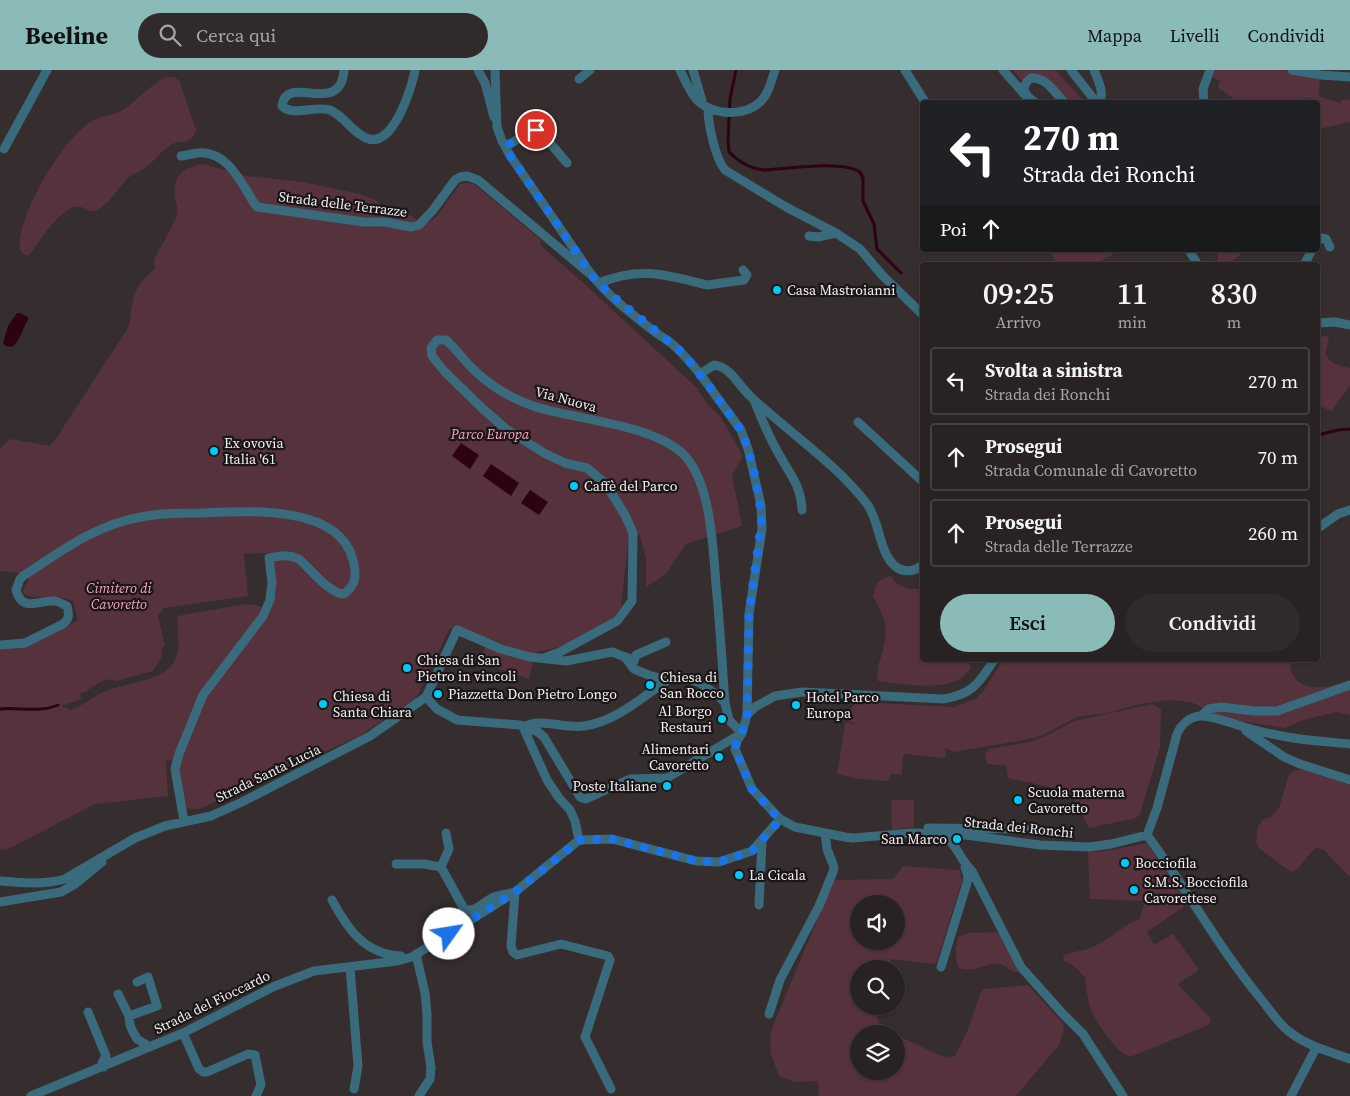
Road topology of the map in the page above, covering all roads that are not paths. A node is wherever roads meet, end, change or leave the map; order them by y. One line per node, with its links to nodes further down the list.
1 (47, 70): 28 (street)
2 (344, 70): 3 (street)
3 (415, 70)
4 (478, 70): 26 (street, Strada delle Terrazze)
5 (495, 70): 26 (street, Strada delle Terrazze)
6 (590, 70): 17 (street)
7 (680, 70): 25 (street)
8 (693, 70): 25 (street)
9 (775, 70): 25 (street)
10 (904, 70): 19 (street)
11 (1003, 70): 18 (street)
12 (1071, 70): 22 (street)
13 (1094, 70): 23 (street)
14 (1210, 70): 24 (street)
15 (1292, 70): 16 (street)
16 (1350, 77)
17 (579, 79)
18 (1025, 94): 20 (street); 21 (street)
19 (924, 100)
20 (1032, 100)
21 (1062, 100)
22 (1096, 100)
23 (1100, 100)
24 (1204, 100)
25 (705, 106): 31 (street)
26 (497, 122): 27 (street, Strada delle Terrazze)
27 (506, 146): 30 (street); 36 (street, Strada delle Terrazze)
28 (4, 148)
29 (182, 156): 36 (street, Strada delle Terrazze)
30 (567, 164)
31 (836, 232): 32 (street); 38 (street)
32 (809, 236)
33 (1320, 239): 34 (street)
34 (1330, 247)
35 (743, 270): 37 (street)
36 (590, 274): 37 (street, Strada delle Terrazze)
37 (599, 283): 41 (street, Strada delle Terrazze)
38 (920, 312)
39 (1320, 323): 40 (street)
40 (1350, 325)
41 (700, 374): 42 (street); 58 (street, Strada delle Terrazze)
42 (755, 401): 45 (street); 48 (street)
43 (858, 422): 44 (street)
44 (920, 479)
45 (802, 510)
46 (1350, 510): 47 (street)
47 (1320, 526)
48 (920, 566)
49 (666, 642): 51 (street)
50 (0, 645): 66 (street)
51 (625, 657): 52 (street); 54 (street)
52 (544, 658): 56 (street); 57 (street, Via Nuova)
53 (993, 662): 58 (street)
54 (668, 680): 57 (street); 61 (street)
55 (1350, 685): 59 (street)
56 (426, 697): 61 (street); 66 (street, Strada Santa Lucia)
57 (725, 702): 62 (street)
58 (747, 715): 62 (street, Strada dei Ronchi)
59 (1201, 716): 60 (street); 72 (street)
60 (1235, 724): 63 (street); 64 (street)
61 (524, 727): 62 (street); 73 (street)
62 (742, 733): 65 (street, Strada dei Ronchi)
63 (1350, 744)
64 (1350, 780)
65 (780, 820): 69 (street, Strada dei Ronchi); 74 (street)
66 (184, 821): 75 (street, Strada Santa Lucia)
67 (1030, 829): 70 (street, Strada dei Ronchi)
68 (446, 833): 78 (street)
69 (825, 833): 70 (street, Strada dei Ronchi); 90 (street)
70 (912, 833): 71 (street, Strada dei Ronchi)
71 (943, 834): 72 (street, Strada dei Ronchi); 77 (street)
72 (1147, 835): 94 (street)
73 (580, 840): 74 (street); 80 (street, Strada del Fioccardo)
74 (762, 841): 83 (street)
75 (117, 848): 79 (street, Strada Santa Lucia); 82 (street)
76 (396, 864): 78 (street)
77 (965, 864): 86 (street); 102 (street)
78 (441, 867): 80 (street, Strada del Fioccardo)
79 (0, 880)
80 (515, 892): 84 (street, Strada del Fioccardo); 98 (street)
81 (332, 900): 84 (street)
82 (0, 902)
83 (759, 905)
84 (414, 956): 85 (street, Strada del Fioccardo); 101 (street)
85 (350, 967): 92 (street, Strada del Fioccardo); 97 (street)
86 (941, 967)
87 (137, 982): 91 (street)
88 (118, 994): 91 (street)
89 (88, 1012): 96 (street)
90 (769, 1014)
91 (129, 1016): 93 (street)
92 (183, 1032): 93 (street, Strada del Fioccardo); 100 (street)
93 (150, 1047): 96 (street, Strada del Fioccardo)
94 (1316, 1048): 95 (street); 103 (street)
95 (1347, 1057)
96 (104, 1067): 99 (street, Strada del Fioccardo)
97 (354, 1089)
98 (611, 1089)
99 (31, 1096)
100 (256, 1096)
101 (419, 1096)
102 (1123, 1096)
103 (1291, 1096)

